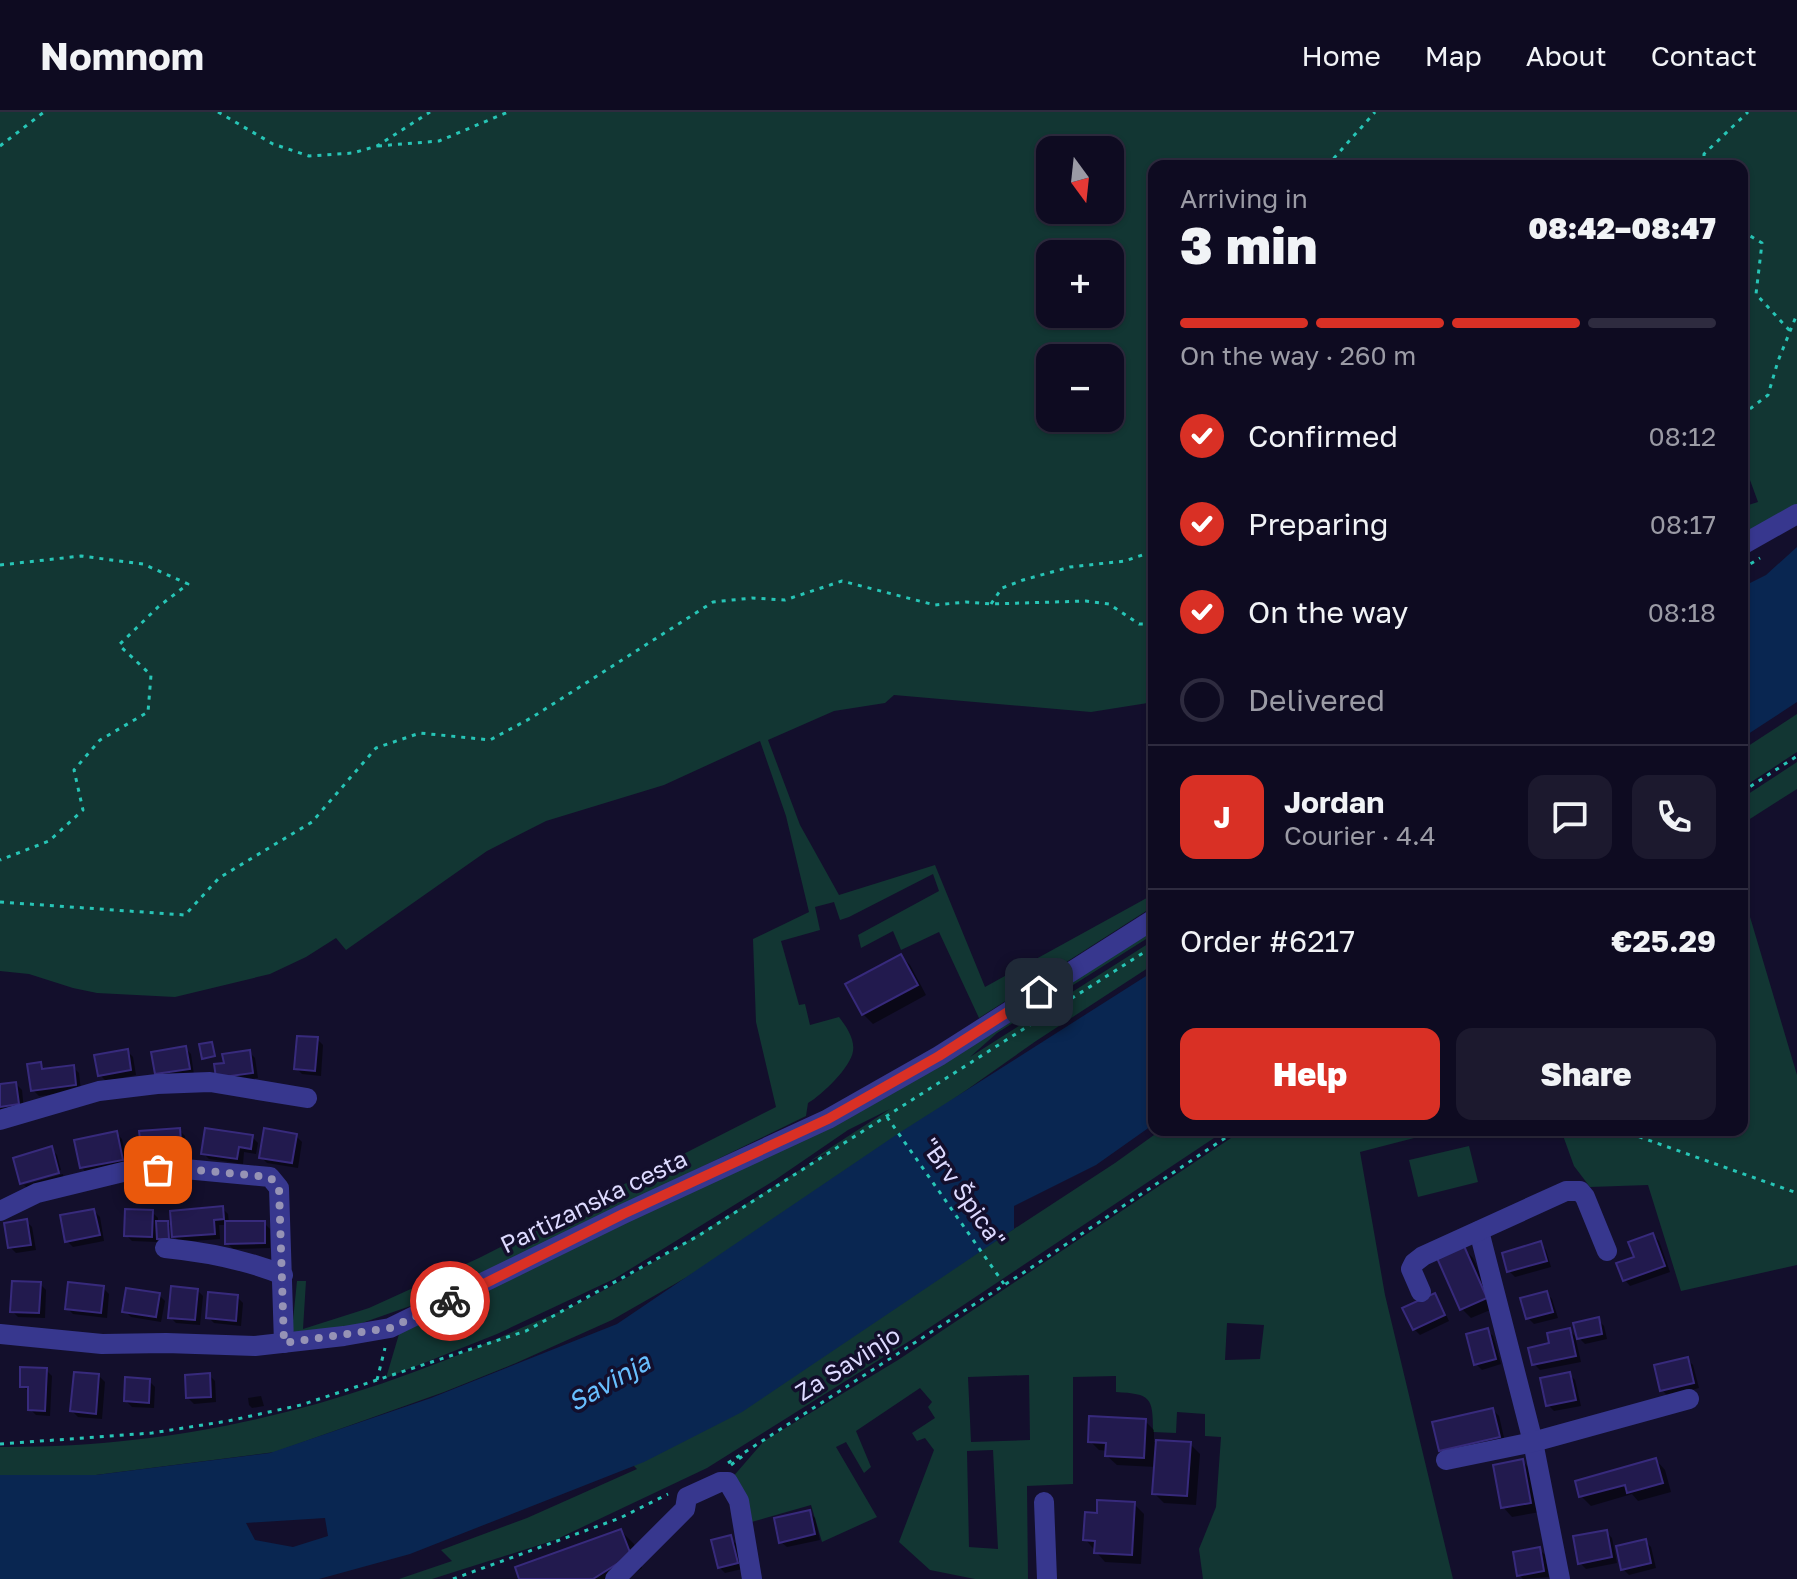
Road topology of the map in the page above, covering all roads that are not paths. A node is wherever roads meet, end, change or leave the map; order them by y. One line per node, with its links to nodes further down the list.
1 (1797, 514): 2 (street)
2 (1748, 542)
3 (1148, 923): 13 (street, Partizanska cesta)
4 (307, 1098): 5 (street)
5 (0, 1120)
6 (0, 1211): 10 (street)
7 (1479, 1231): 9 (street); 11 (street); 15 (street)
8 (165, 1248): 10 (street)
9 (1607, 1251)
10 (283, 1275): 13 (street)
11 (1421, 1292)
12 (0, 1334): 13 (street, Partizanska cesta)
13 (284, 1343)
14 (1689, 1399): 15 (street)
15 (1533, 1442): 16 (street); 21 (street)
16 (1446, 1460)
17 (1044, 1502): 20 (street)
18 (620, 1578): 19 (street)
19 (752, 1579)
20 (1047, 1579)
21 (1560, 1579)

